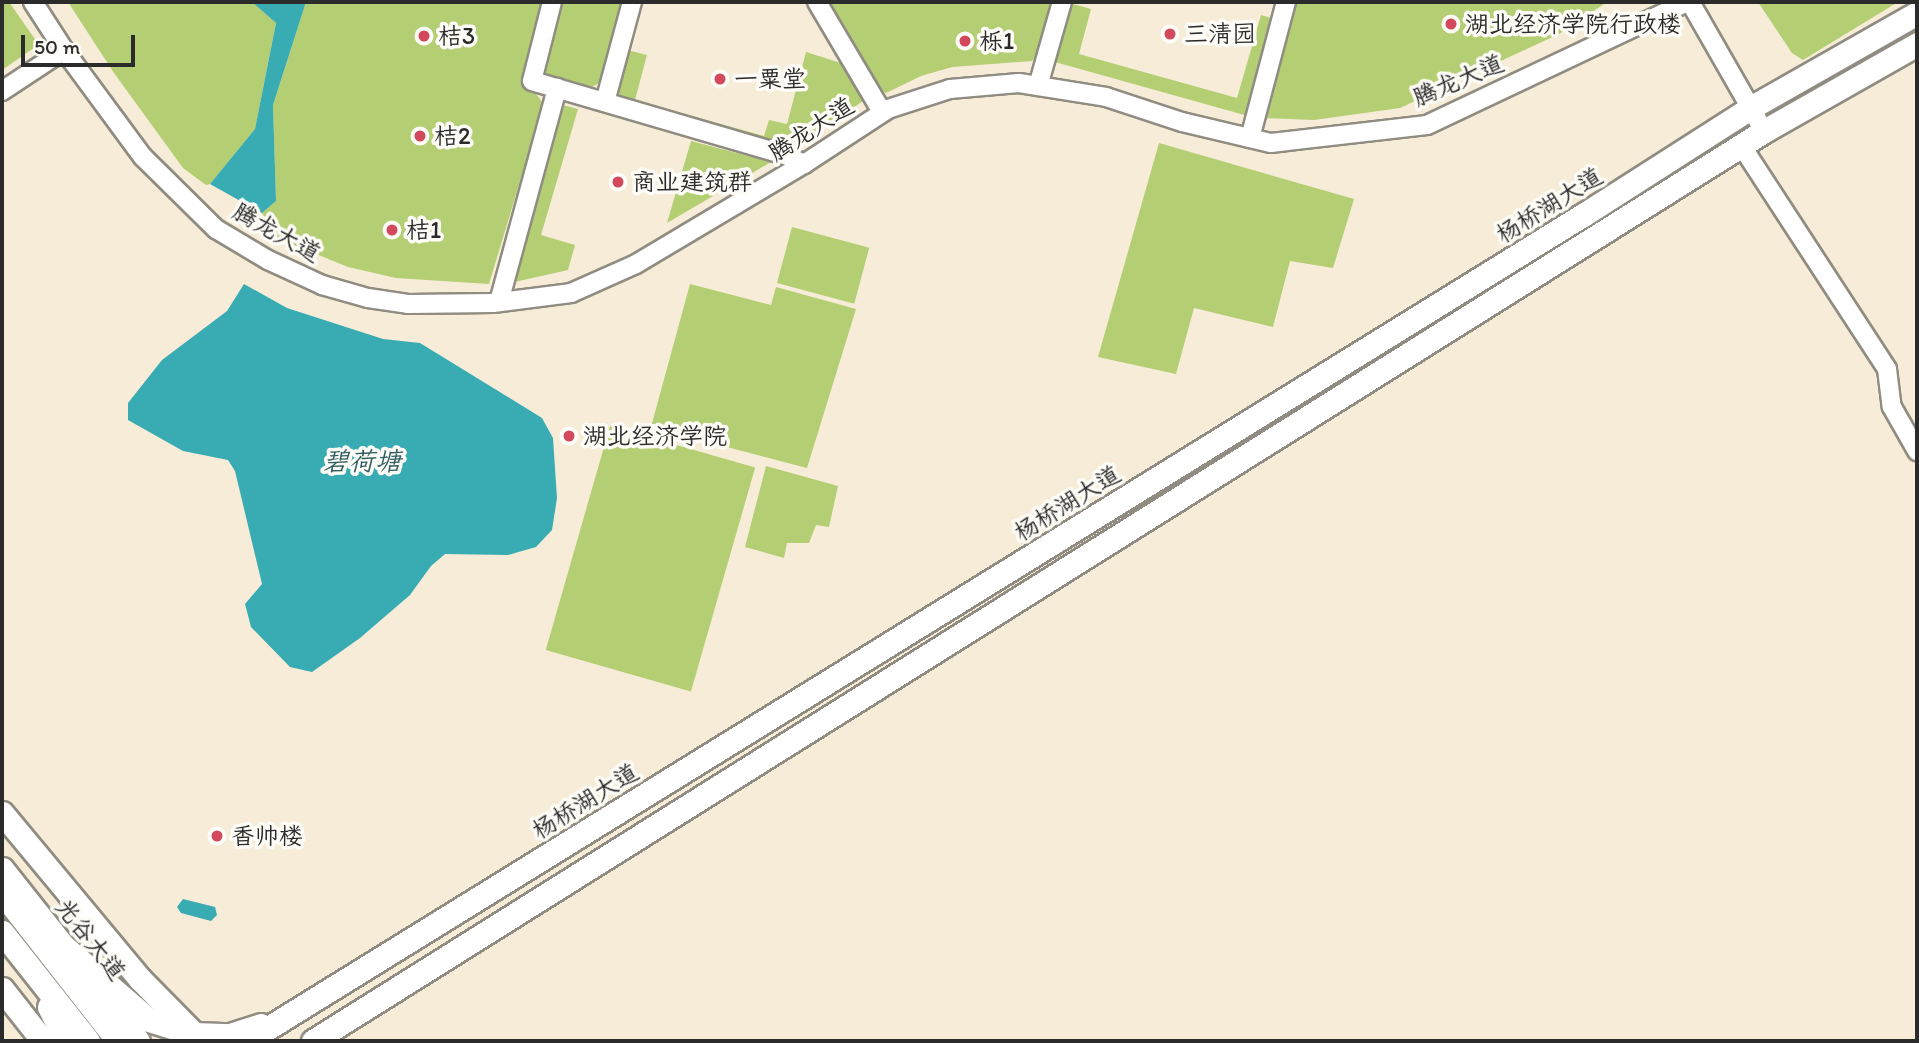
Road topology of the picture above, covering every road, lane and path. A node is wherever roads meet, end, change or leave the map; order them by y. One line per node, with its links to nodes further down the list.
1 (33, 2): 10 (street, 腾龙大道)
2 (552, 2): 12 (street)
3 (632, 2): 14 (street)
4 (817, 2): 16 (street)
5 (1062, 2): 11 (street)
6 (1286, 2): 18 (street)
7 (1689, 2): 15 (street); 18 (street, 腾龙大道)
8 (1914, 21): 15 (main road, 杨桥湖大道)
9 (1917, 44): 17 (main road)
10 (64, 50): 13 (street); 21 (street, 腾龙大道)
11 (1038, 86): 16 (street, 腾龙大道); 18 (street, 腾龙大道)
12 (557, 88): 14 (street); 21 (street)
13 (2, 91)
14 (605, 102): 20 (street)
15 (1750, 108): 17 (street); 31 (main road, 杨桥湖大道)
16 (882, 112): 20 (street, 腾龙大道)
17 (1764, 131): 19 (main road)
18 (1250, 138)
19 (1741, 145): 22 (street); 40 (main road)
20 (804, 164): 21 (street, 腾龙大道)
21 (499, 302)
22 (1917, 451)
23 (2, 813): 32 (main road)
24 (2, 869): 28 (main road, 光谷大道)
25 (2, 890): 37 (highway)
26 (2, 911): 36 (highway)
27 (2, 932): 29 (main road)
28 (62, 945): 32 (main road); 38 (main road, 光谷大道)
29 (26, 961): 34 (main road); 35 (main road)
30 (2, 989): 33 (main road)
31 (287, 1017): 32 (main road); 39 (main road, 杨桥湖大道)
32 (194, 1034)
33 (43, 1041)
34 (66, 1041)
35 (88, 1041)
36 (104, 1041)
37 (120, 1041)
38 (138, 1041)
39 (247, 1041)
40 (313, 1041)

